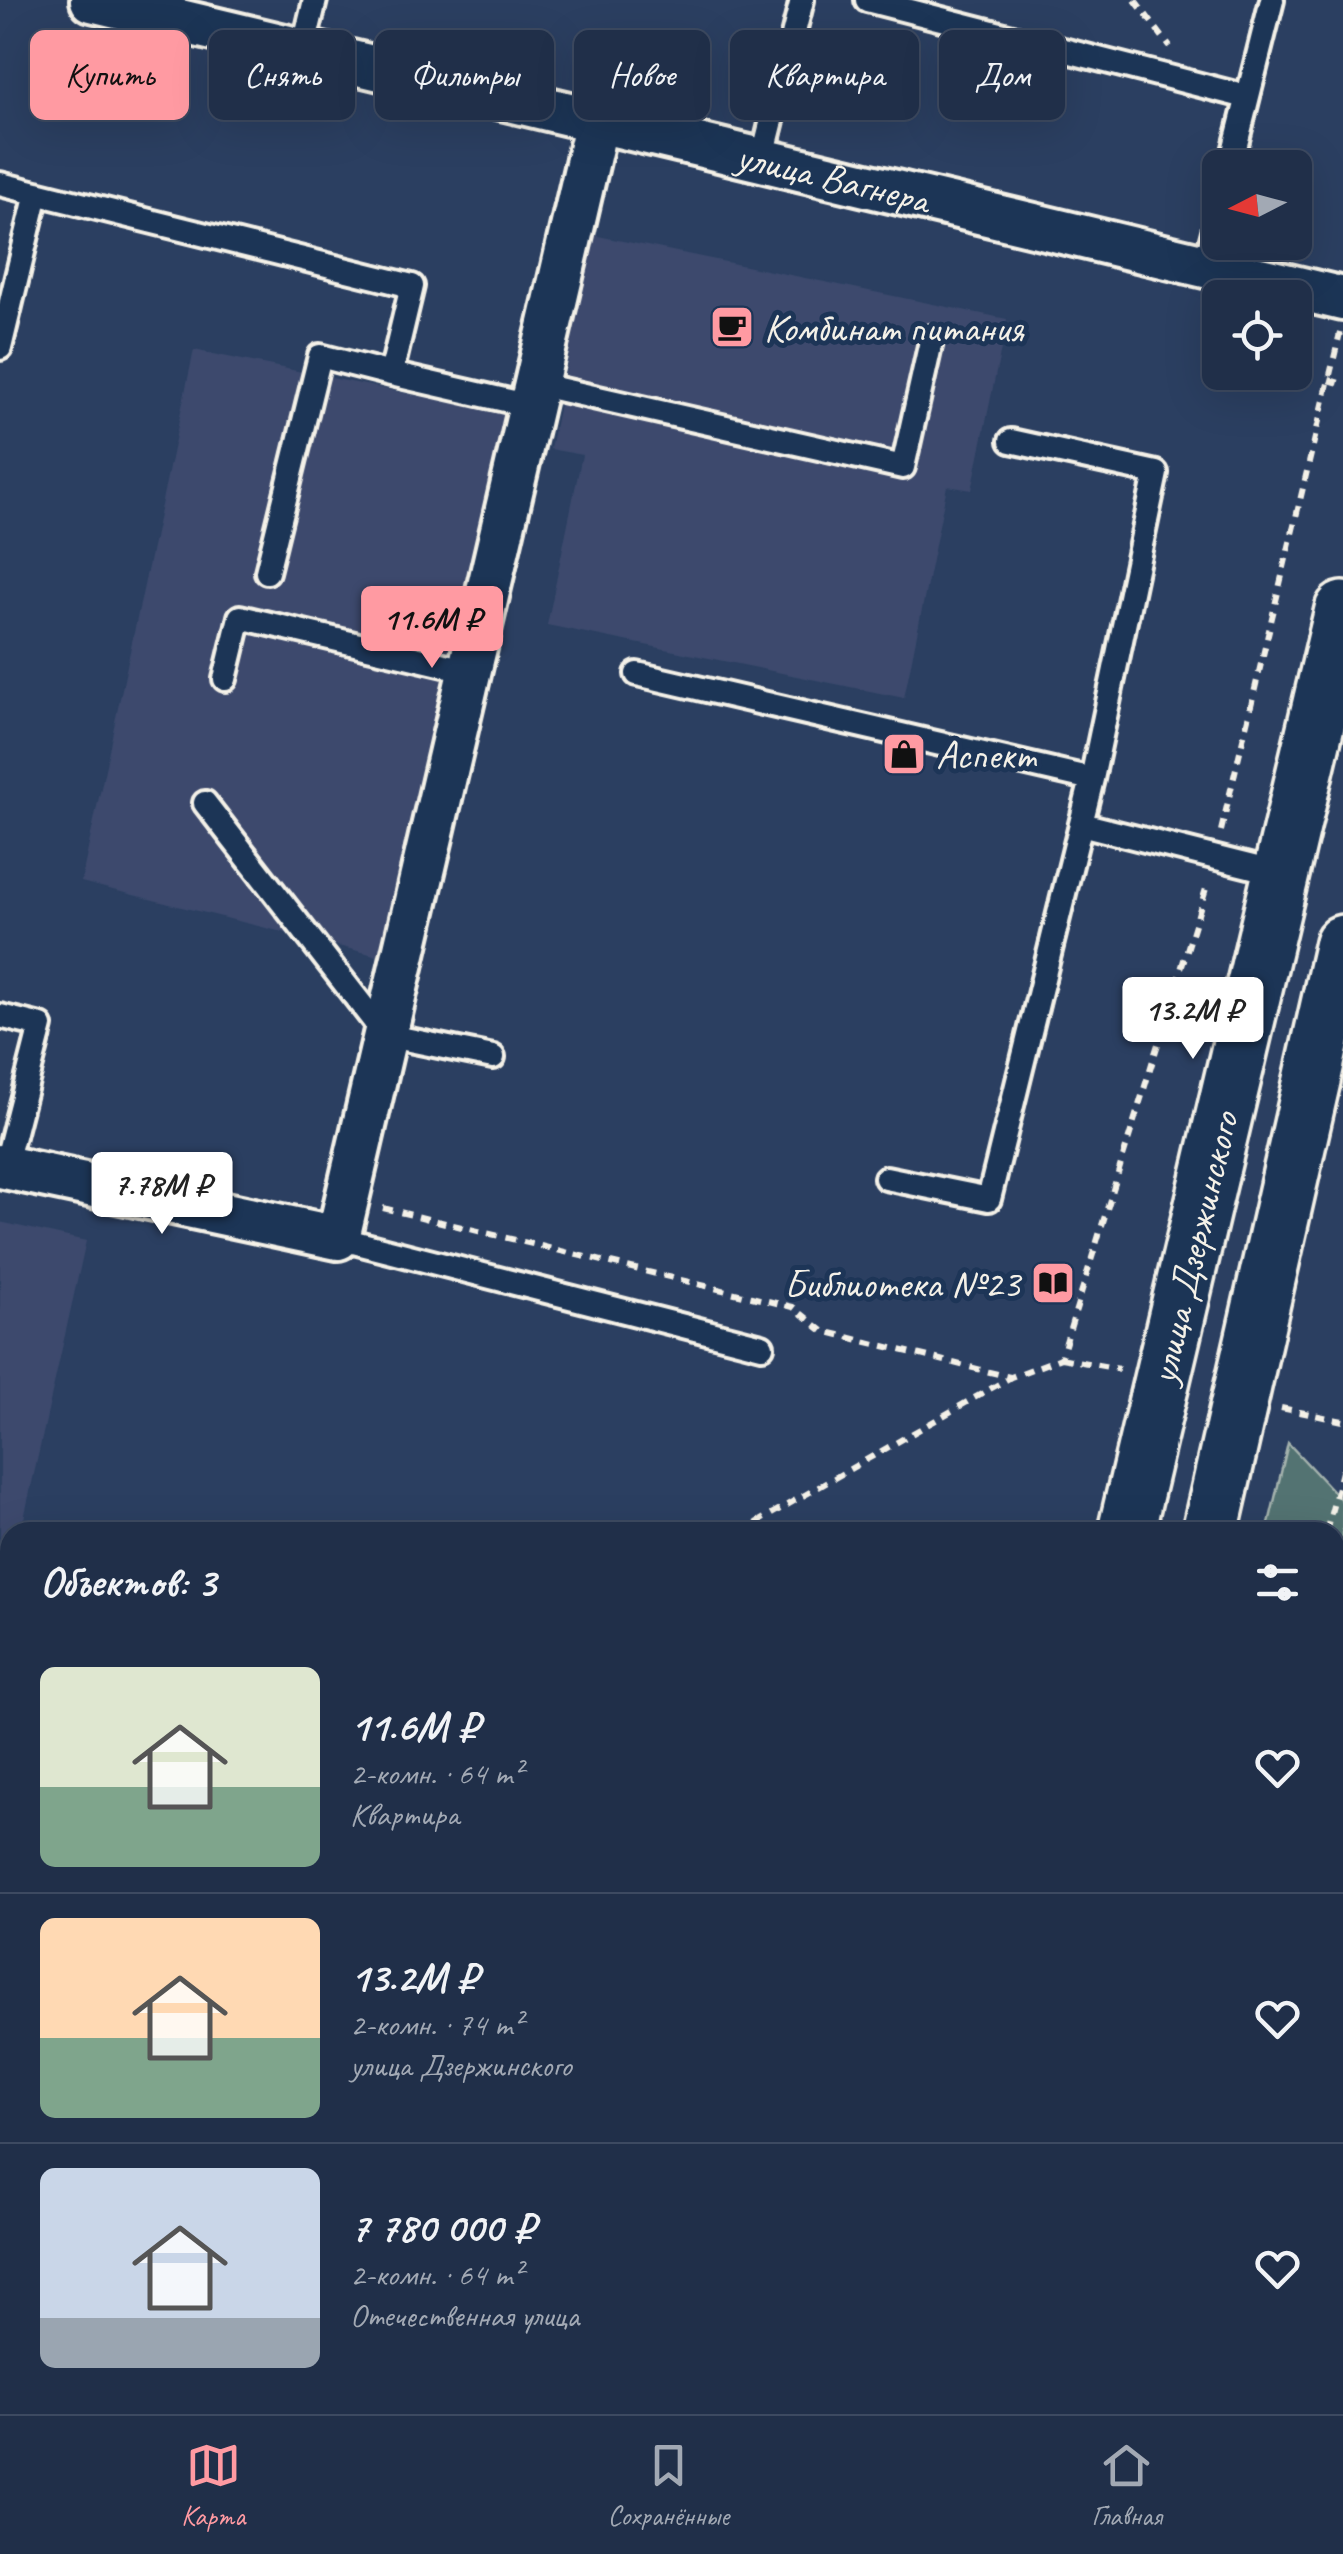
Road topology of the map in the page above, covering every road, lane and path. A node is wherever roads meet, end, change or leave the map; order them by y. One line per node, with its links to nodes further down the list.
1 (315, 0): 8 (lane)
2 (802, 0): 14 (lane)
3 (867, 0): 10 (lane)
4 (1135, 0): 10 (path)
5 (1272, 0): 11 (lane)
6 (112, 2): 7 (street, улица Вагнера)
7 (223, 30)
8 (308, 30)
9 (355, 63): 12 (street, улица Вагнера)
10 (1198, 84): 11 (lane)
11 (1247, 97): 13 (lane)
12 (598, 121): 14 (street, улица Вагнера); 26 (street)
13 (1234, 150)
14 (762, 160): 18 (street, улица Вагнера)
15 (0, 184): 16 (lane)
16 (37, 193): 22 (lane); 23 (lane)
17 (1207, 260): 18 (lane)
18 (1205, 267): 19 (street, улица Вагнера)
19 (1343, 300)
20 (1343, 318): 24 (path)
21 (932, 337): 26 (lane)
22 (0, 348)
23 (390, 374): 26 (lane); 28 (lane)
24 (1328, 380): 25 (path); 36 (path)
25 (1343, 384)
26 (534, 395): 30 (street)
27 (1011, 441): 33 (lane)
28 (267, 572)
29 (1343, 610): 37 (main road, улица Дзержинского)
30 (470, 671): 32 (lane); 41 (street)
31 (637, 674): 33 (lane)
32 (224, 679)
33 (1092, 778): 35 (lane)
34 (205, 803): 41 (lane)
35 (1081, 824): 36 (lane); 44 (lane)
36 (1215, 857): 37 (lane); 47 (path)
37 (1281, 874): 54 (main road, улица Дзержинского)
38 (1343, 944): 39 (main road, улица Дзержинского)
39 (1336, 999): 55 (main road, улица Дзержинского)
40 (0, 1016): 43 (lane)
41 (385, 1035): 42 (lane); 45 (street)
42 (493, 1057)
43 (3, 1166): 45 (street)
44 (886, 1178)
45 (343, 1219): 46 (lane); 49 (path)
46 (762, 1346)
47 (1062, 1358): 48 (path); 49 (path)
48 (1117, 1368)
49 (1012, 1377): 53 (path)
50 (1287, 1409): 51 (path)
51 (1343, 1422)
52 (1343, 1468): 56 (path)
53 (758, 1522)
54 (1128, 1522)
55 (1214, 1522)
56 (1329, 1522)

